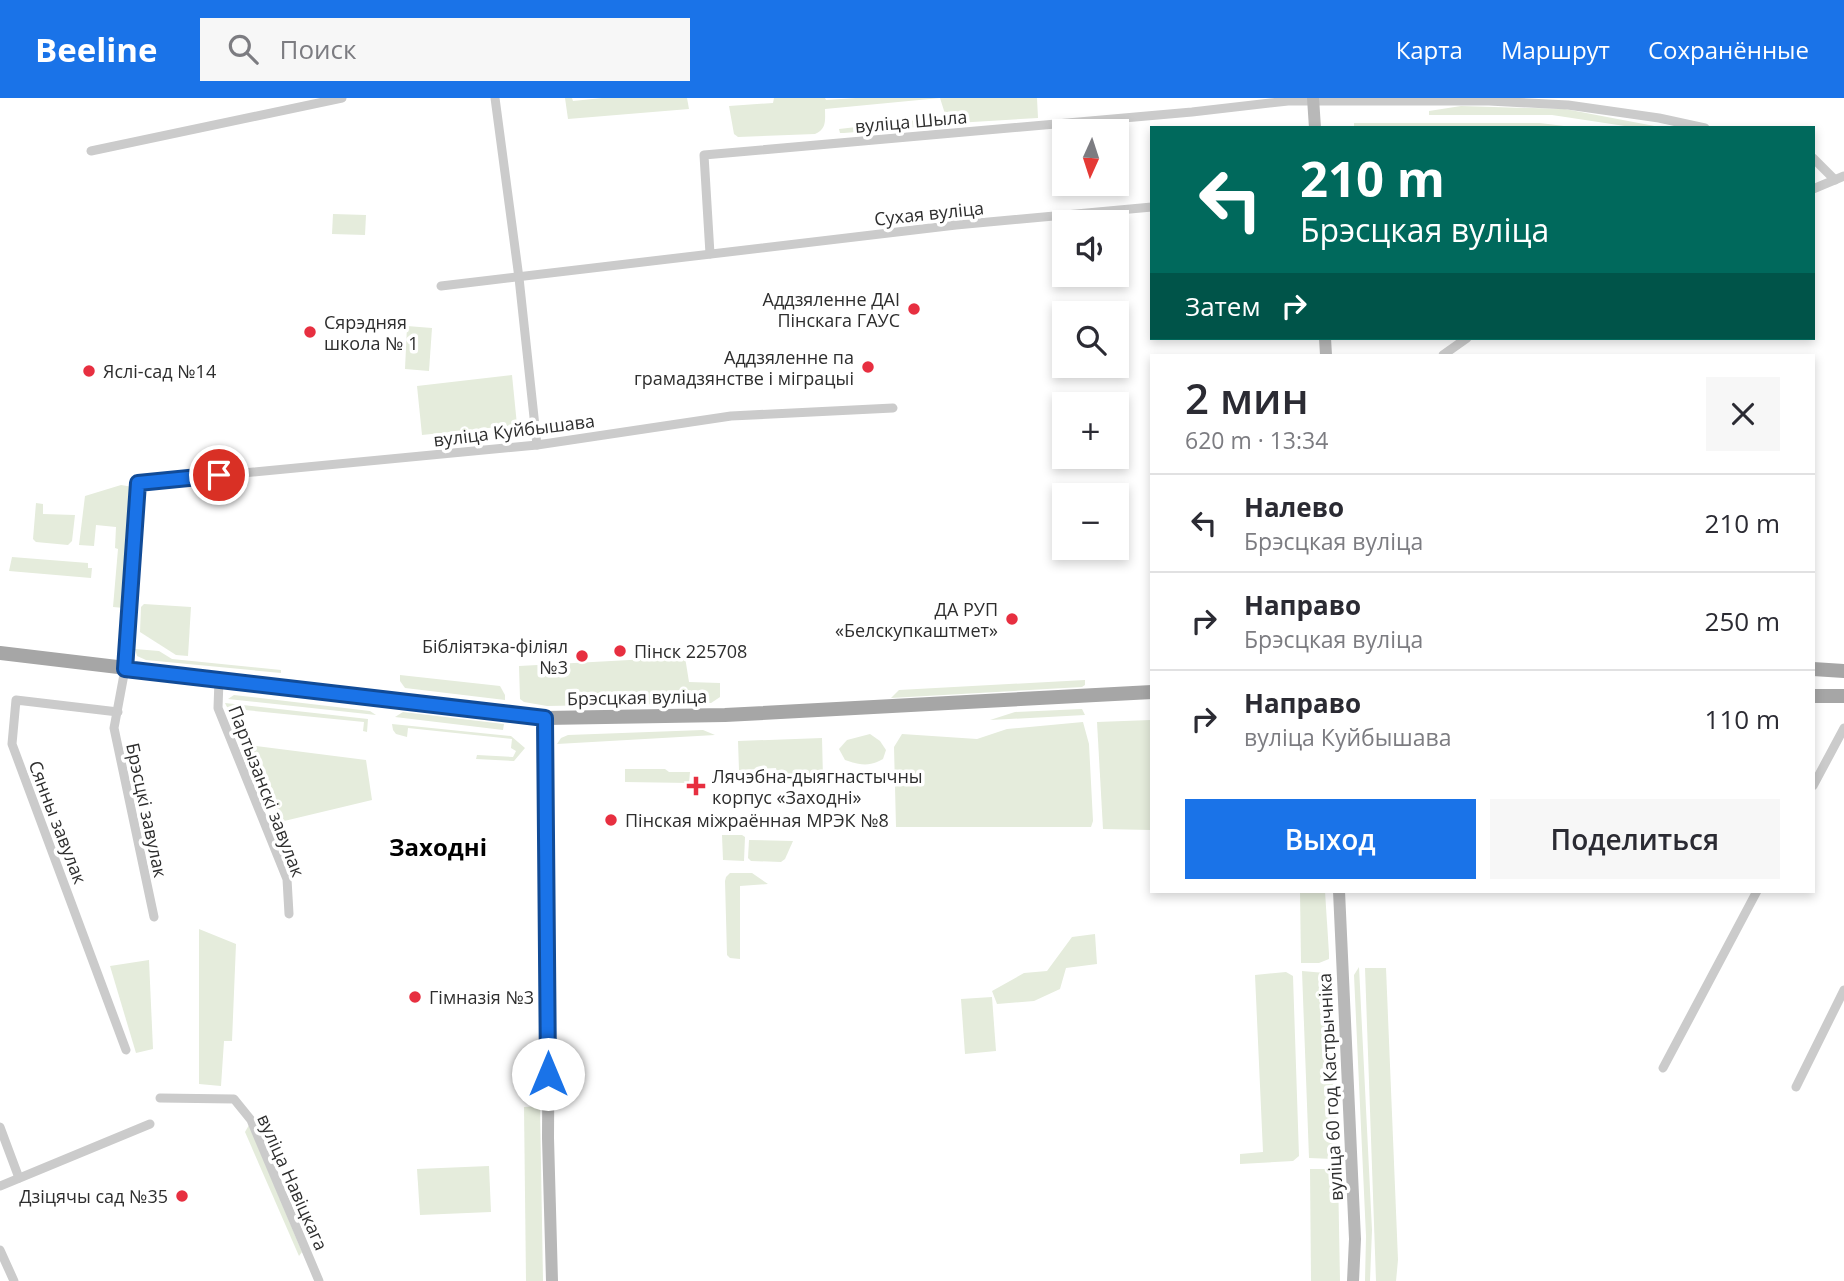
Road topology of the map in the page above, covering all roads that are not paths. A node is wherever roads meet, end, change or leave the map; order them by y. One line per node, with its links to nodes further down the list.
1 (342, 98): 6 (street)
2 (495, 98): 12 (street)
3 (1313, 100): 4 (street); 5 (street, вуліца Шыла); 11 (street, вуліца Шыла)
4 (1315, 126)
5 (1696, 126)
6 (91, 151)
7 (1815, 160): 8 (street)
8 (1839, 178): 9 (street)
9 (1815, 188)
10 (1150, 207): 11 (street, Сухая вуліца)
11 (710, 254): 12 (street, Сухая вуліца)
12 (519, 278): 13 (street, Сухая вуліца); 17 (street)
13 (441, 286)
14 (1463, 340): 15 (street)
15 (1444, 354)
16 (893, 408): 17 (street, вуліца Куйбышава)
17 (537, 445): 19 (street, вуліца Куйбышава)
18 (0, 653): 19 (main road, Брэсцкая вуліца)
19 (125, 669): 22 (main road, Брэсцкая вуліца); 26 (street, Брэсцкі завулак)
20 (1815, 669): 21 (main road)
21 (1844, 671)
22 (219, 680): 27 (main road, Брэсцкая вуліца); 32 (street, Партызанскі завулак)
23 (1150, 692): 27 (main road, Брэсцкая вуліца)
24 (1815, 696): 25 (main road)
25 (1844, 696)
26 (118, 712): 33 (street, Брэсцкі завулак); 35 (street, Сянны завулак)
27 (545, 718): 46 (street)
28 (1844, 728): 29 (street)
29 (1815, 782)
30 (1339, 893): 47 (street, вуліца 60 год Кастрычніка)
31 (1756, 893): 36 (street)
32 (289, 915)
33 (154, 917)
34 (1844, 990): 37 (street)
35 (126, 1049)
36 (1662, 1068)
37 (1796, 1087)
38 (160, 1098): 45 (street, вуліца Навіцкага)
39 (150, 1124): 41 (street)
40 (0, 1126): 41 (street)
41 (19, 1178): 42 (street)
42 (0, 1186)
43 (0, 1250): 44 (street)
44 (13, 1281)
45 (318, 1281)
46 (552, 1281)
47 (1353, 1281)

